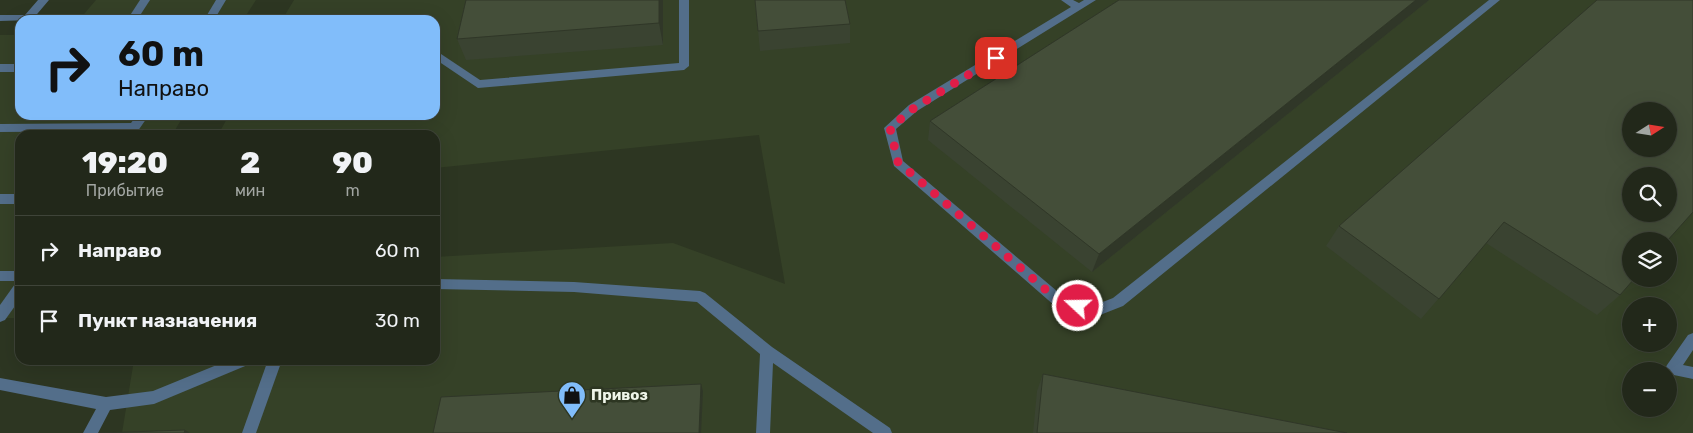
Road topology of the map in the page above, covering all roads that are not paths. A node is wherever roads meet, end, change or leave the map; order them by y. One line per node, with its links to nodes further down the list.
1 (44, 0): 9 (lane)
2 (145, 0): 10 (lane)
3 (221, 0): 11 (lane)
4 (684, 0): 14 (lane)
5 (1066, 0): 8 (lane)
6 (1090, 0): 8 (lane)
7 (1495, 0): 8 (lane)
8 (1078, 7)
9 (31, 15)
10 (135, 15)
11 (212, 15)
12 (0, 18): 13 (lane)
13 (15, 18)
14 (440, 57)
15 (0, 68): 16 (lane)
16 (15, 68)
17 (0, 128): 18 (lane)
18 (87, 130)
19 (0, 199): 20 (lane)
20 (15, 199)
21 (0, 276): 22 (lane)
22 (15, 276)
23 (440, 284): 27 (lane)
24 (15, 295): 25 (lane)
25 (0, 316)
26 (1693, 339): 30 (lane)
27 (766, 351): 35 (lane); 36 (lane)
28 (233, 365): 32 (lane)
29 (273, 365): 34 (lane)
30 (1693, 373)
31 (0, 384): 32 (lane)
32 (106, 404): 33 (lane)
33 (90, 433)
34 (249, 433)
35 (763, 433)
36 (885, 433)

